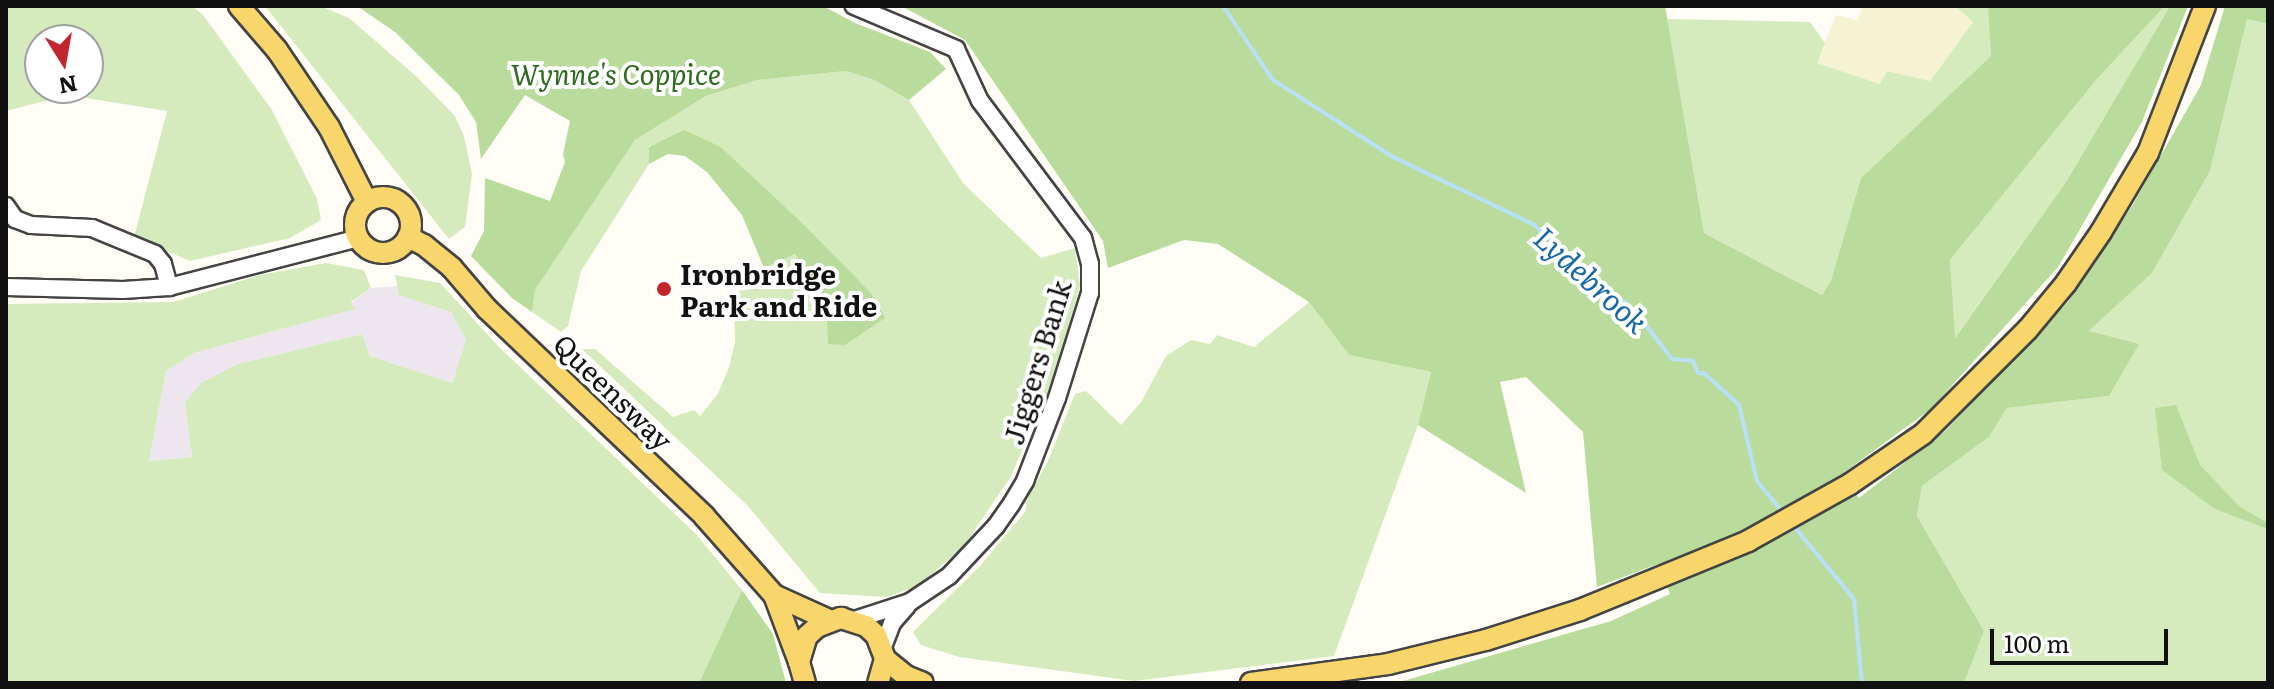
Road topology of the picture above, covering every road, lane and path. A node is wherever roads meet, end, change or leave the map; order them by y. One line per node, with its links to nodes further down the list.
1 (239, 6): 4 (main road)
2 (854, 6): 11 (street, Jiggers Bank)
3 (2205, 6): 19 (main road)
4 (367, 202): 6 (main road); 7 (main road)
5 (6, 206): 9 (street)
6 (408, 237): 7 (main road); 10 (main road, Queensway)
7 (358, 238): 9 (street)
8 (6, 287): 9 (street)
9 (169, 287)
10 (774, 595): 12 (main road, Queensway); 15 (main road, Queensway)
11 (910, 602): 13 (street, Jiggers Bank); 14 (street, Jiggers Bank)
12 (829, 620): 13 (main road); 15 (main road)
13 (854, 620): 14 (main road)
14 (884, 653): 17 (main road); 18 (main road)
15 (799, 662): 16 (main road, Queensway)
16 (805, 683)
17 (878, 683)
18 (923, 683)
19 (1251, 683)

